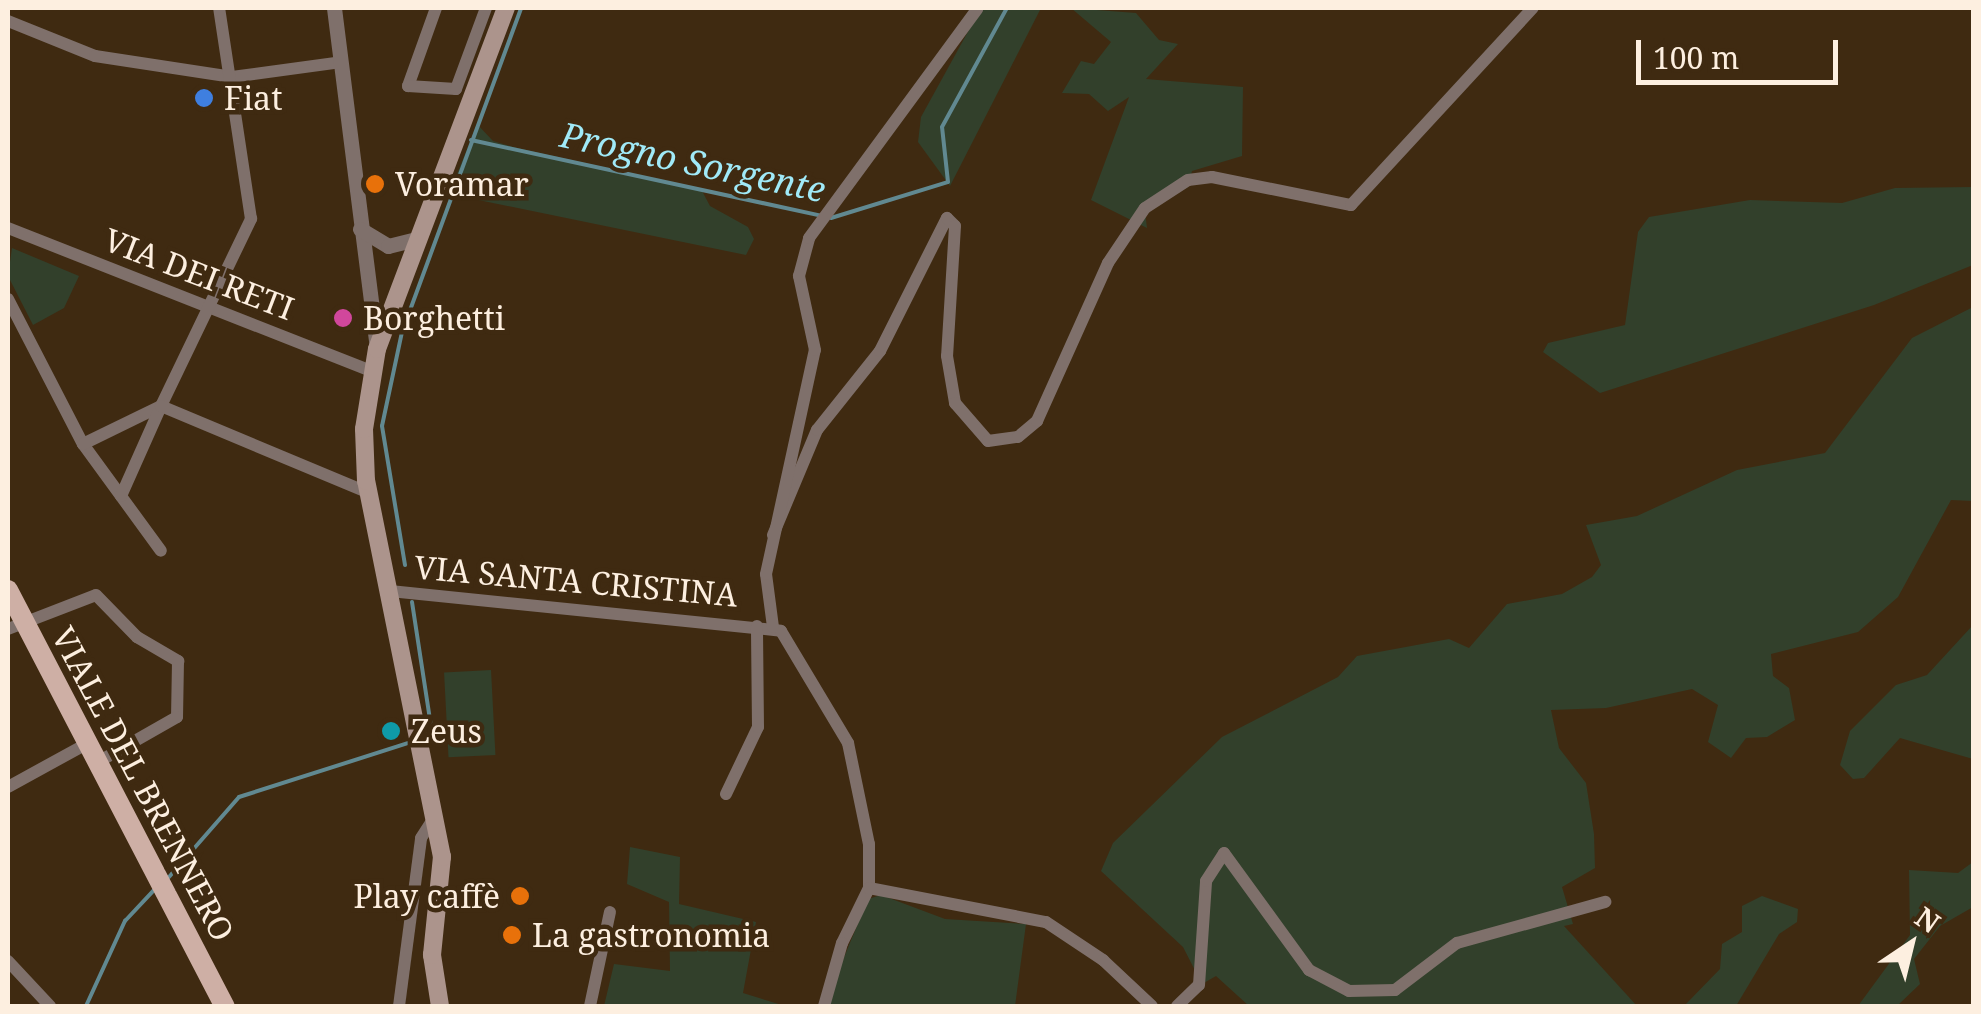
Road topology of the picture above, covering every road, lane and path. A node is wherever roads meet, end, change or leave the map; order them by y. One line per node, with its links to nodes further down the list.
1 (219, 8): 10 (street)
2 (334, 8): 9 (street)
3 (436, 8): 4 (street)
4 (486, 8)
5 (506, 8): 13 (main road)
6 (1533, 8): 22 (street)
7 (978, 9): 22 (street)
8 (8, 22): 10 (street)
9 (341, 62): 10 (street); 12 (street)
10 (232, 77): 15 (street)
11 (8, 228): 15 (street, VIA DEI RETI)
12 (360, 229): 13 (street); 16 (street)
13 (417, 240): 16 (main road)
14 (8, 298): 19 (street)
15 (205, 301): 17 (street, VIA DEI RETI); 18 (street)
16 (376, 350): 17 (main road)
17 (371, 371): 20 (main road)
18 (161, 406): 19 (street); 20 (street); 21 (street)
19 (83, 444): 21 (street)
20 (368, 493): 25 (main road)
21 (120, 496): 23 (street)
22 (773, 535): 28 (street)
23 (160, 552)
24 (8, 590): 26 (main road, VIALE DEL BRENNERO)
25 (390, 591): 27 (street, VIA SANTA CRISTINA); 32 (main road)
26 (16, 625): 29 (main road, VIALE DEL BRENNERO); 29 (street)
27 (757, 626): 28 (street, VIA SANTA CRISTINA); 31 (street, VIA SANTA CRISTINA)
28 (777, 629): 33 (street)
29 (93, 753): 30 (street); 38 (main road, VIALE DEL BRENNERO)
30 (8, 787)
31 (726, 794)
32 (436, 815): 39 (street); 40 (main road)
33 (869, 888): 42 (street); 43 (street)
34 (1605, 902): 44 (street)
35 (610, 912): 41 (street)
36 (8, 961): 37 (street)
37 (50, 1006)
38 (224, 1006)
39 (398, 1006)
40 (440, 1006)
41 (590, 1006)
42 (824, 1006)
43 (1152, 1006)
44 (1176, 1006)

